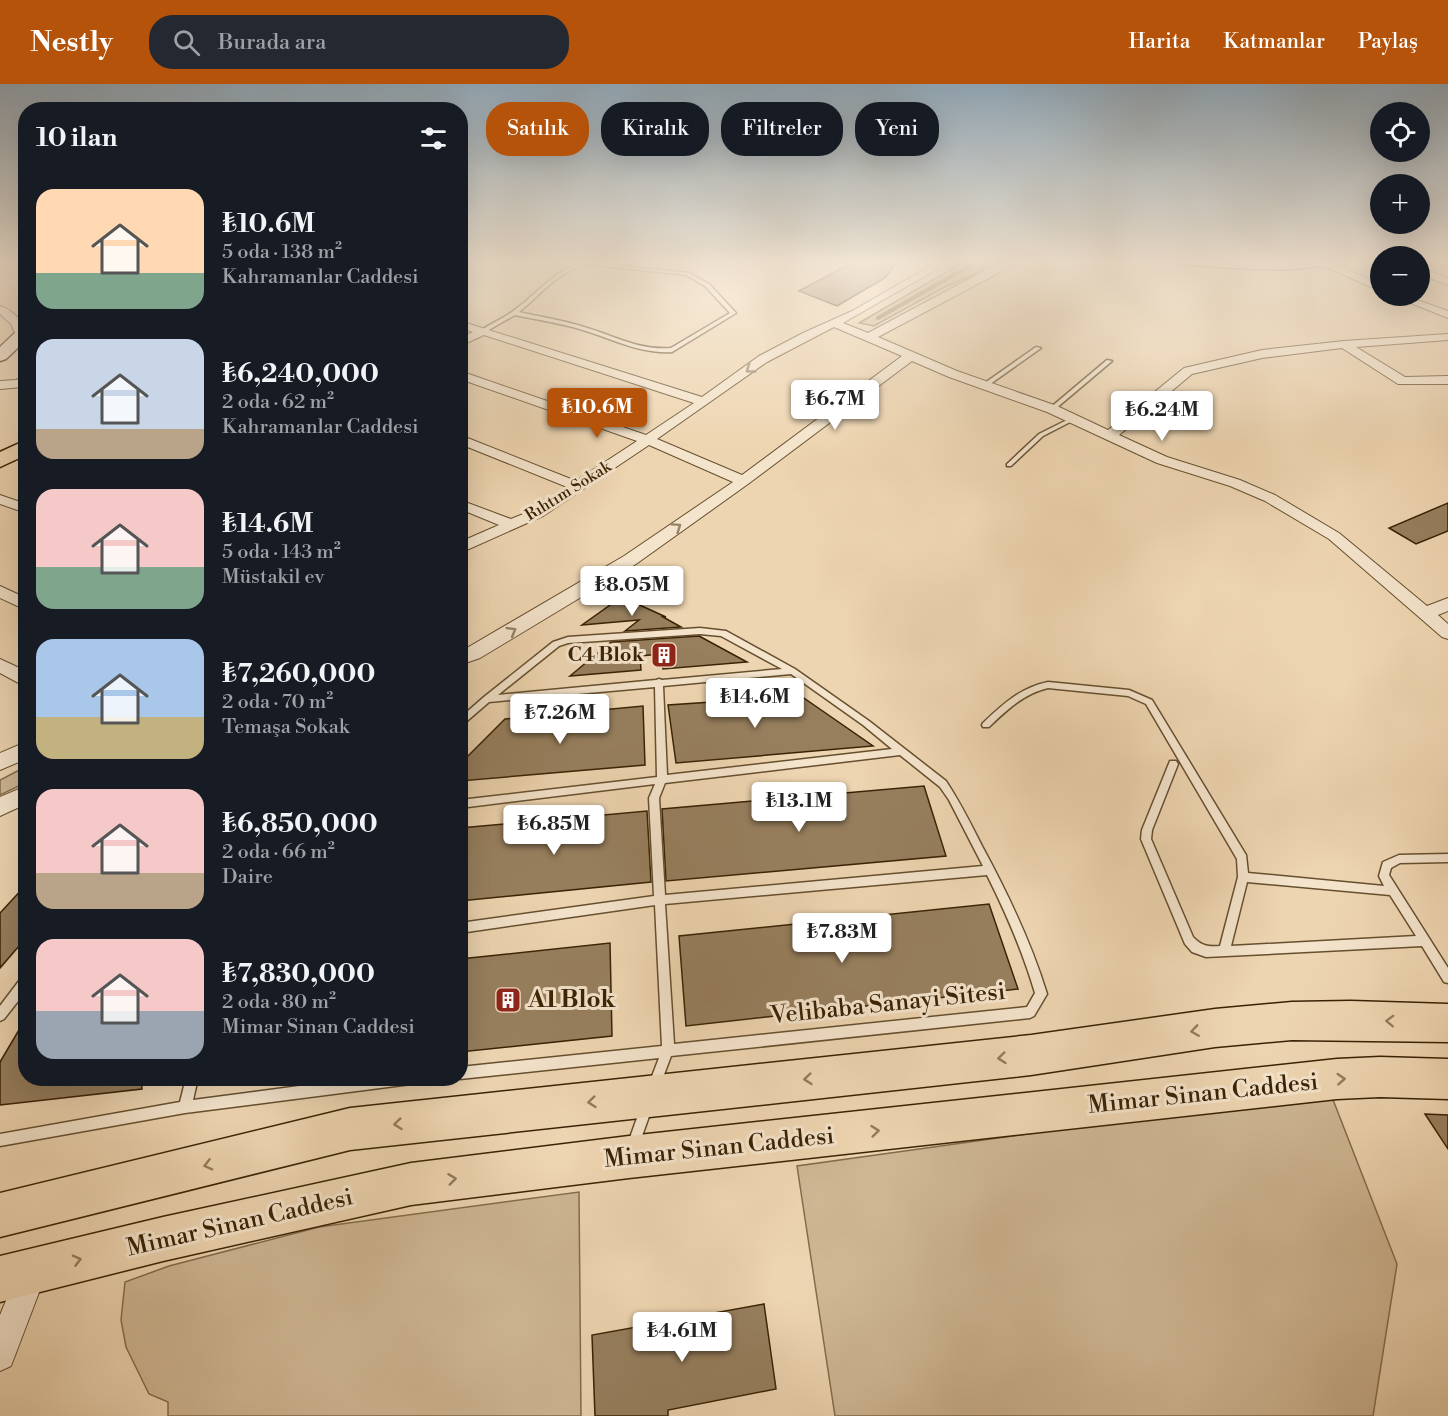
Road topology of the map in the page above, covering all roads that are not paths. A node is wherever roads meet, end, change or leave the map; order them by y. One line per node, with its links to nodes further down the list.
1 (499, 322): 7 (lane)
2 (556, 322): 3 (lane)
3 (718, 322)
4 (896, 322): 10 (street)
5 (834, 323): 10 (street); 22 (street, Rıhtım Sokak, one-way to 22)
6 (468, 327): 7 (street)
7 (483, 332): 11 (street); 22 (street)
8 (1448, 337): 12 (street)
9 (18, 338): 14 (street)
10 (868, 338): 15 (street)
11 (468, 339)
12 (1344, 344): 18 (street); 25 (street)
13 (1038, 348): 21 (lane)
14 (0, 356)
15 (909, 357): 21 (street); 33 (street)
16 (1109, 361): 23 (lane)
17 (468, 378): 26 (street)
18 (1448, 380)
19 (18, 384): 20 (street)
20 (0, 385)
21 (984, 386): 23 (street)
22 (705, 402): 26 (street, Rıhtım Sokak)
23 (1052, 409): 24 (street)
24 (1073, 419): 25 (street); 32 (lane)
25 (1109, 436): 43 (street)
26 (648, 440): 33 (street); 34 (street, Rıhtım Sokak)
27 (468, 442): 34 (street)
28 (18, 443): 30 (main road)
29 (18, 451): 31 (main road)
30 (0, 453)
31 (0, 461)
32 (1009, 465)
33 (742, 481): 45 (street, one-way to 33)
34 (579, 487): 38 (street, Rıhtım Sokak)
35 (0, 500): 36 (street)
36 (18, 506)
37 (468, 507): 38 (street)
38 (512, 525): 39 (street, Rıhtım Sokak)
39 (468, 544)
40 (0, 591): 41 (street)
41 (18, 601)
42 (1448, 604): 43 (street)
43 (1425, 614): 44 (street)
44 (1448, 633)
45 (468, 656)
46 (0, 665): 48 (street)
47 (792, 671): 49 (lane); 50 (lane, Velibaba Sanayi Sitesi); 53 (lane, Velibaba Sanayi Sitesi)
48 (18, 675)
49 (659, 682): 50 (lane); 57 (lane)
50 (487, 699): 51 (lane, Velibaba Sanayi Sitesi)
51 (468, 717)
52 (986, 724): 63 (lane)
53 (901, 751): 57 (lane); 62 (lane, Velibaba Sanayi Sitesi)
54 (18, 754): 55 (street)
55 (0, 762)
56 (1173, 764): 68 (lane)
57 (662, 779): 59 (lane); 65 (lane)
58 (18, 798): 60 (street)
59 (468, 803)
60 (0, 807)
61 (1448, 858): 64 (lane)
62 (988, 870): 65 (lane); 73 (lane, Velibaba Sanayi Sitesi)
63 (1243, 877): 64 (lane); 68 (lane)
64 (1394, 891): 67 (lane)
65 (660, 900): 66 (lane); 73 (lane)
66 (468, 926)
67 (1425, 941): 68 (lane); 69 (lane)
68 (1224, 951)
69 (1448, 978)
70 (18, 991): 71 (lane)
71 (0, 1015)
72 (1448, 1023): 78 (main road, one-way to 78)
73 (668, 1049): 74 (lane, Velibaba Sanayi Sitesi); 78 (lane)
74 (468, 1072)
75 (1448, 1079): 81 (main road, Mimar Sinan Caddesi, one-way to 75)
76 (190, 1086): 79 (lane)
77 (349, 1086): 79 (lane)
78 (650, 1096): 81 (lane); 82 (main road, one-way to 82)
79 (185, 1107): 80 (lane)
80 (0, 1140)
81 (629, 1157): 83 (main road, Mimar Sinan Caddesi, one-way to 81)
82 (0, 1215)
83 (16, 1275): 84 (street)
84 (0, 1355)

